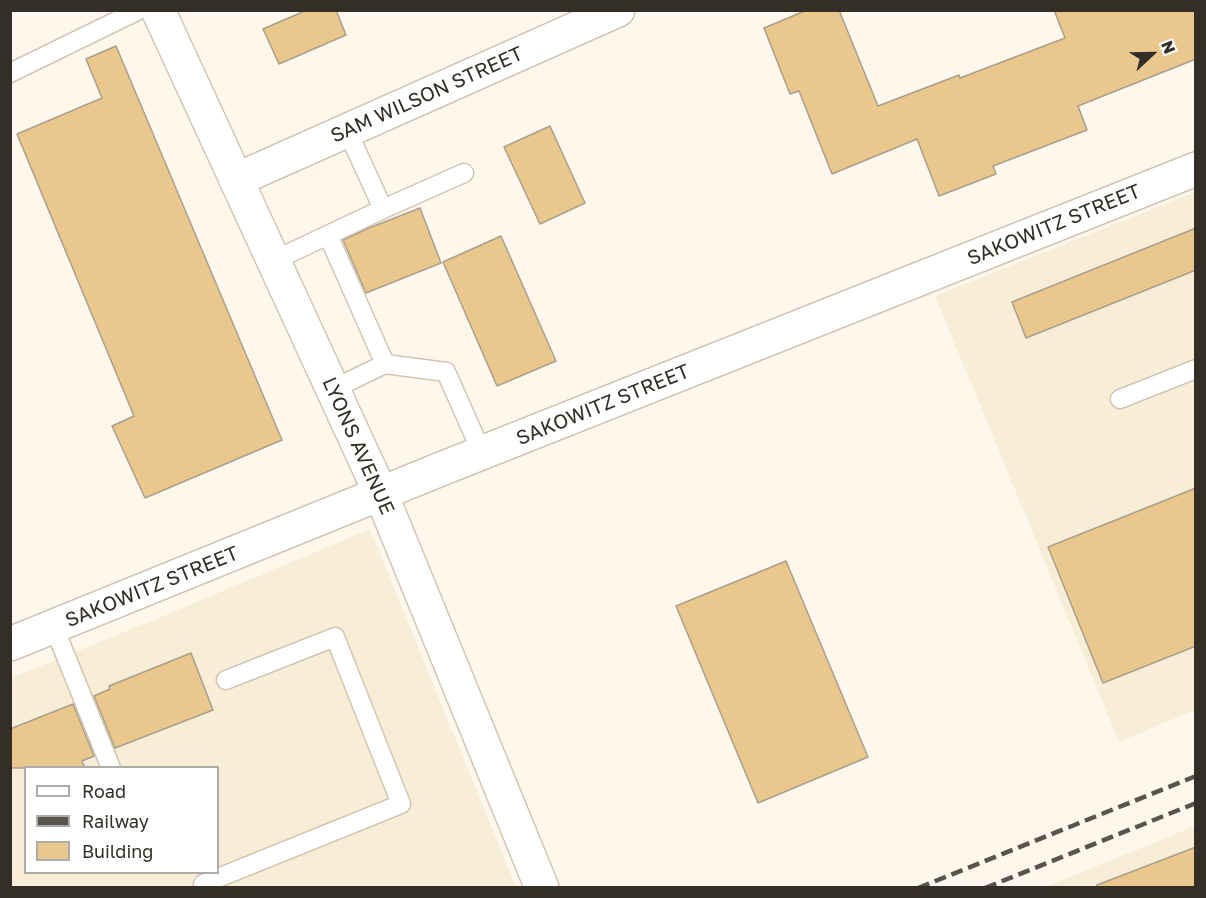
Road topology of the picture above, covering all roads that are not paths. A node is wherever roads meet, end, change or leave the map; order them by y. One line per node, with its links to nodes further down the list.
1 (139, 10): 4 (lane)
2 (159, 10): 8 (street, LYONS AVENUE)
3 (618, 10): 5 (street, SAM WILSON STREET)
4 (10, 73)
5 (347, 130): 8 (street, SAM WILSON STREET); 9 (lane)
6 (1196, 169): 16 (street, SAKOWITZ STREET)
7 (465, 173): 9 (lane)
8 (236, 180): 11 (street, LYONS AVENUE)
9 (383, 209): 10 (lane)
10 (328, 235): 11 (lane); 12 (lane)
11 (273, 261): 14 (street, LYONS AVENUE)
12 (385, 364): 14 (lane); 16 (lane)
13 (1196, 369): 15 (lane)
14 (333, 389): 17 (street, LYONS AVENUE)
15 (1120, 399)
16 (482, 453): 17 (street, SAKOWITZ STREET)
17 (381, 494): 18 (street, SAKOWITZ STREET); 23 (street, LYONS AVENUE)
18 (54, 627): 19 (street, SAKOWITZ STREET); 21 (lane)
19 (10, 644)
20 (226, 680): 22 (lane)
21 (110, 766)
22 (202, 881)
23 (542, 888)

